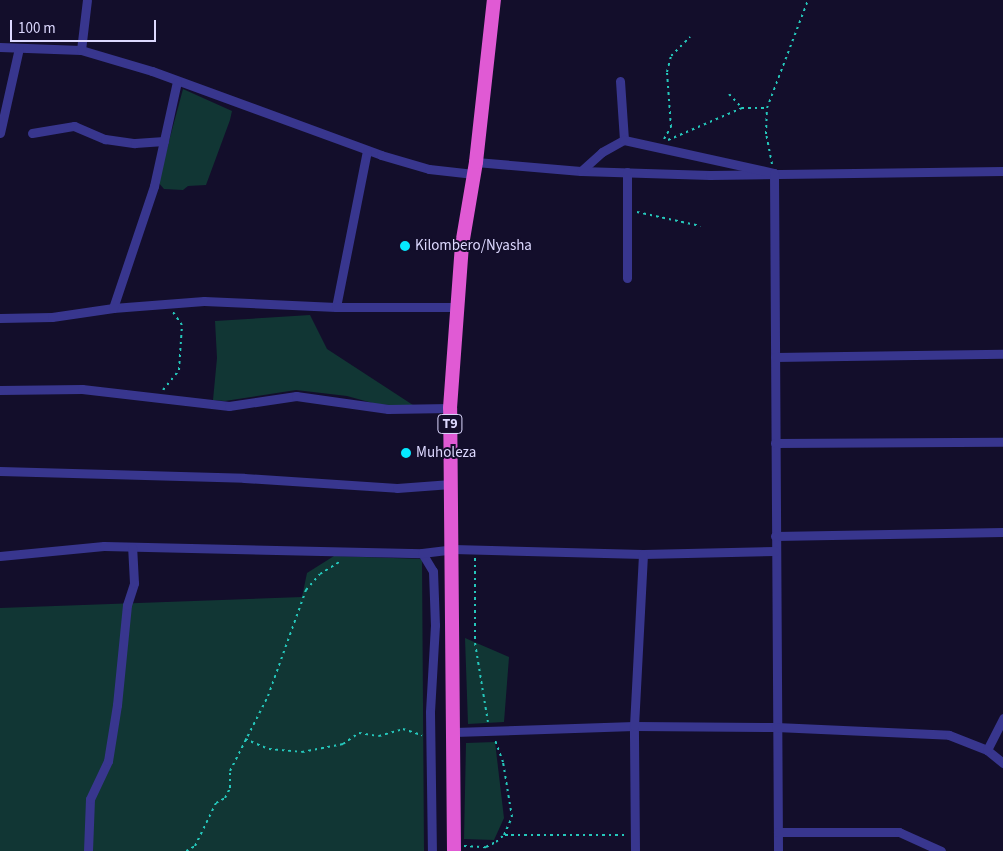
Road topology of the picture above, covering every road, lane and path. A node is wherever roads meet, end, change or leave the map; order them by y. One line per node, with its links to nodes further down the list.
1 (87, 0): 7 (street)
2 (494, 0): 19 (highway, T9)
3 (808, 0): 12 (path)
4 (690, 37): 17 (path)
5 (0, 46): 6 (street)
6 (19, 48): 7 (street); 14 (street)
7 (81, 50): 8 (street)
8 (177, 80): 16 (street); 18 (street)
9 (620, 81): 15 (street)
10 (729, 94): 11 (path)
11 (742, 108): 12 (path); 17 (path)
12 (766, 108): 23 (path)
13 (32, 132): 16 (street)
14 (0, 133)
15 (624, 140): 17 (street); 20 (street)
16 (164, 141): 30 (street)
17 (658, 147): 23 (street)
18 (367, 151): 19 (street); 28 (street)
19 (475, 168): 20 (street); 29 (highway, T9)
20 (581, 171): 22 (street)
21 (1003, 171): 23 (street)
22 (626, 172): 23 (street); 24 (street)
23 (774, 173): 33 (street)
24 (627, 210): 25 (path); 26 (street)
25 (700, 226)
26 (627, 278)
27 (172, 302): 28 (street); 30 (street); 35 (path)
28 (336, 307): 29 (street)
29 (456, 307): 36 (highway, T9)
30 (113, 308): 31 (street)
31 (0, 318)
32 (1003, 354): 33 (street)
33 (774, 357): 37 (street)
34 (0, 390): 35 (street)
35 (153, 397): 36 (street)
36 (450, 408): 40 (highway, T9)
37 (775, 442): 38 (street); 42 (street)
38 (1003, 442)
39 (0, 471): 40 (street)
40 (451, 484): 44 (highway, T9)
41 (1003, 532): 42 (street)
42 (775, 536): 47 (street)
43 (132, 548): 45 (street); 50 (street); 64 (street)
44 (453, 550): 46 (street); 48 (street); 54 (highway, T9)
45 (346, 551): 48 (street); 57 (path)
46 (475, 551): 49 (street); 55 (path)
47 (775, 551): 49 (street); 53 (street)
48 (422, 553): 56 (street)
49 (643, 554): 52 (street)
50 (0, 556)
51 (1003, 718): 58 (street)
52 (634, 726): 53 (street); 55 (street); 62 (street)
53 (776, 727): 58 (street); 60 (street)
54 (454, 732): 55 (street); 63 (highway, T9)
55 (490, 733): 61 (path)
56 (430, 737): 57 (path); 66 (street)
57 (244, 739): 65 (path)
58 (987, 750): 59 (street)
59 (1003, 763)
60 (778, 832): 68 (street); 69 (street)
61 (504, 835): 62 (path); 63 (path)
62 (635, 835): 67 (street)
63 (454, 849)
64 (88, 851)
65 (186, 851)
66 (432, 851)
67 (635, 851)
68 (778, 851)
69 (941, 851)

